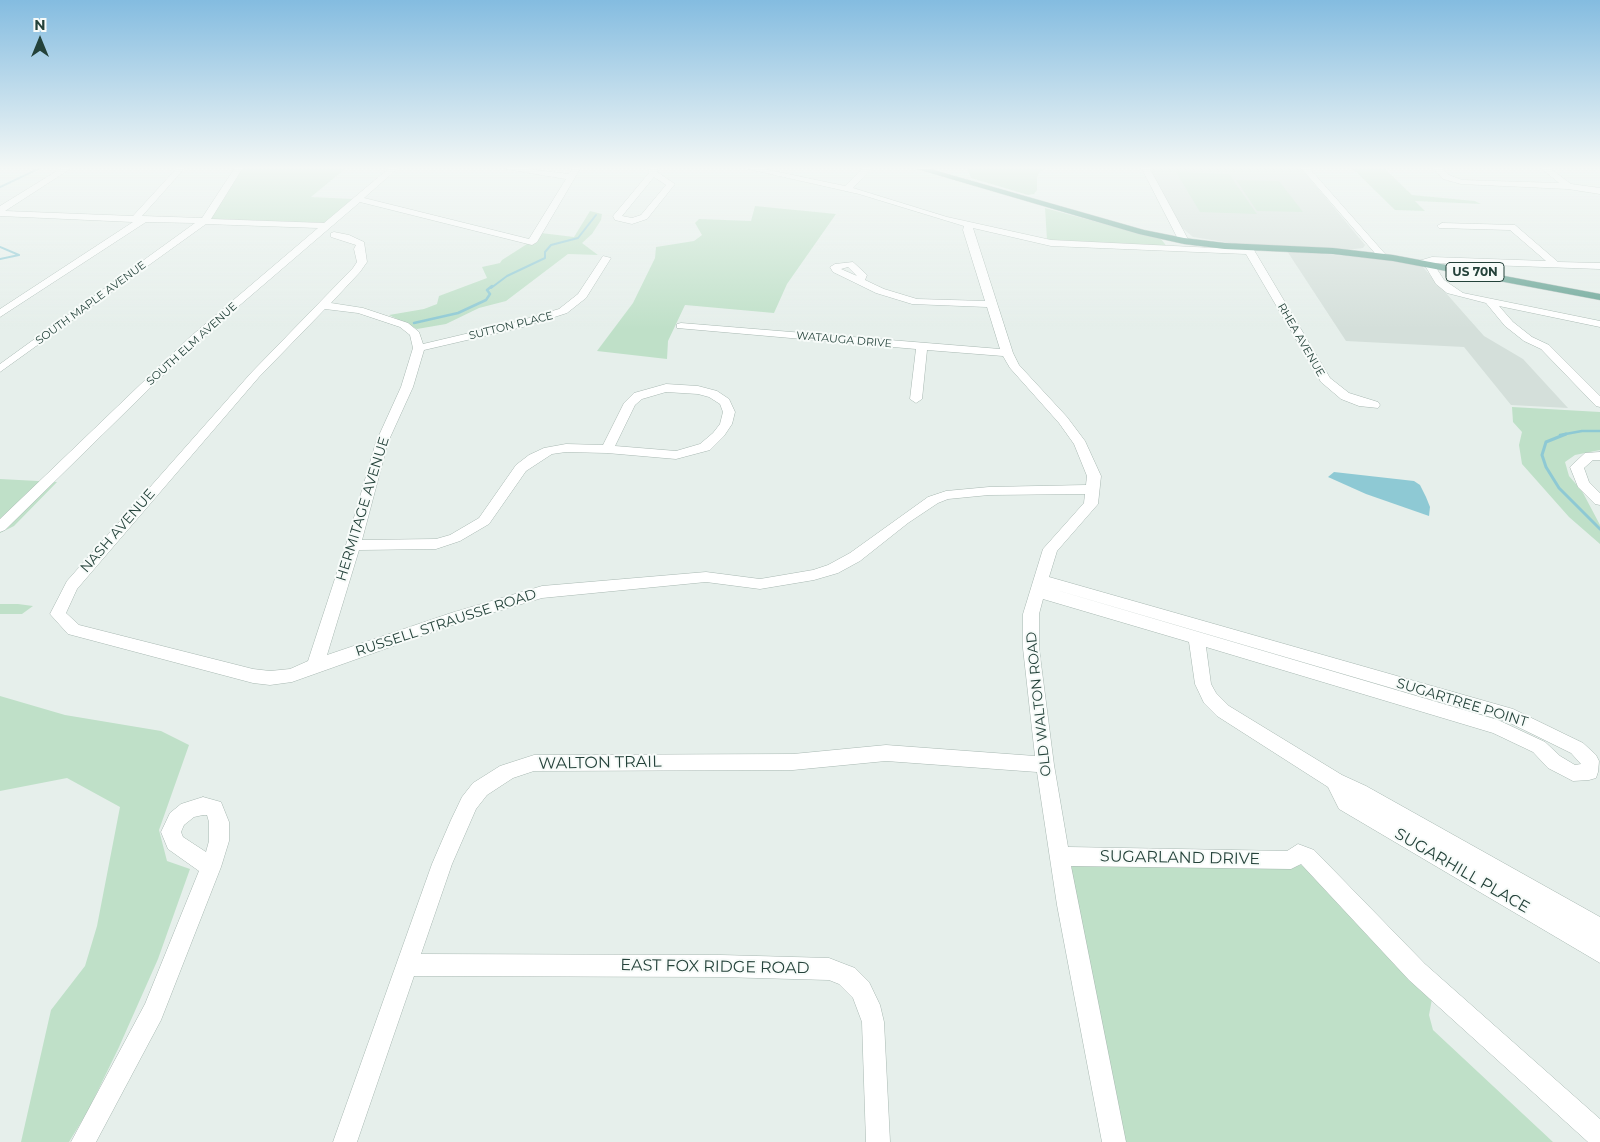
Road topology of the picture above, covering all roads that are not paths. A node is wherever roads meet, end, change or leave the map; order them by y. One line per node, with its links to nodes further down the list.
1 (136, 222): 30 (street)
2 (187, 222): 10 (street)
3 (337, 222): 14 (street, SOUTH ELM AVENUE)
4 (452, 222): 5 (street)
5 (544, 222)
6 (960, 222): 11 (street)
7 (1111, 222): 15 (main road, US 70N)
8 (1174, 222): 13 (street)
9 (1353, 222): 17 (street)
10 (202, 223): 14 (street); 36 (street, SOUTH MAPLE AVENUE)
11 (969, 225): 18 (street); 29 (street)
12 (1442, 226): 23 (street)
13 (1177, 229): 15 (main road); 16 (street)
14 (330, 230): 28 (street, NASH AVENUE); 44 (street, SOUTH ELM AVENUE)
15 (1155, 235): 16 (main road, US 70N)
16 (1184, 241): 18 (main road, US 70N)
17 (1372, 244): 19 (main road); 20 (street)
18 (1249, 249): 19 (main road, US 70N); 39 (street, RHEA AVENUE)
19 (1346, 253): 20 (main road, US 70N)
20 (1382, 257): 22 (main road, US 70N)
21 (606, 258): 34 (street, SUTTON PLACE)
22 (1424, 263): 23 (street); 26 (main road, US 70N); 27 (street)
23 (1556, 265): 24 (street)
24 (1600, 266)
25 (858, 280): 29 (street)
26 (1600, 297)
27 (1490, 302): 31 (street); 38 (street)
28 (322, 304): 34 (street); 48 (street, NASH AVENUE)
29 (991, 304): 35 (street)
30 (0, 314)
31 (1600, 324)
32 (681, 326): 33 (street, WATAUGA DRIVE)
33 (922, 346): 35 (street, WATAUGA DRIVE); 37 (street)
34 (419, 348): 45 (street, HERMITAGE AVENUE)
35 (1007, 353): 42 (street)
36 (0, 369)
37 (916, 399)
38 (1600, 403)
39 (1374, 405)
40 (607, 450): 40 (street); 45 (street)
41 (1600, 456): 43 (street)
42 (1094, 489): 46 (street, OLD WALTON ROAD); 48 (street, RUSSELL STRAUSSE ROAD)
43 (1600, 501)
44 (0, 527)
45 (353, 545): 48 (street, HERMITAGE AVENUE)
46 (1038, 586): 47 (street, SUGARTREE POINT); 47 (street, SUGARTREE POINT); 49 (street, OLD WALTON ROAD)
47 (1197, 639): 50 (street, SUGARHILL PLACE)
48 (315, 665)
49 (1045, 765): 51 (street, OLD WALTON ROAD); 55 (street, WALTON TRAIL)
50 (1334, 781): 53 (street, SUGARHILL PLACE); 54 (street, SUGARHILL PLACE)
51 (1059, 856): 56 (street, SUGARLAND DRIVE); 60 (street, OLD WALTON ROAD)
52 (211, 867): 57 (street)
53 (1600, 929)
54 (1600, 952)
55 (408, 965): 58 (street, WALTON TRAIL); 59 (street, EAST FOX RIDGE ROAD)
56 (1600, 1136)
57 (84, 1142)
58 (345, 1142)
59 (878, 1142)
60 (1114, 1142)

